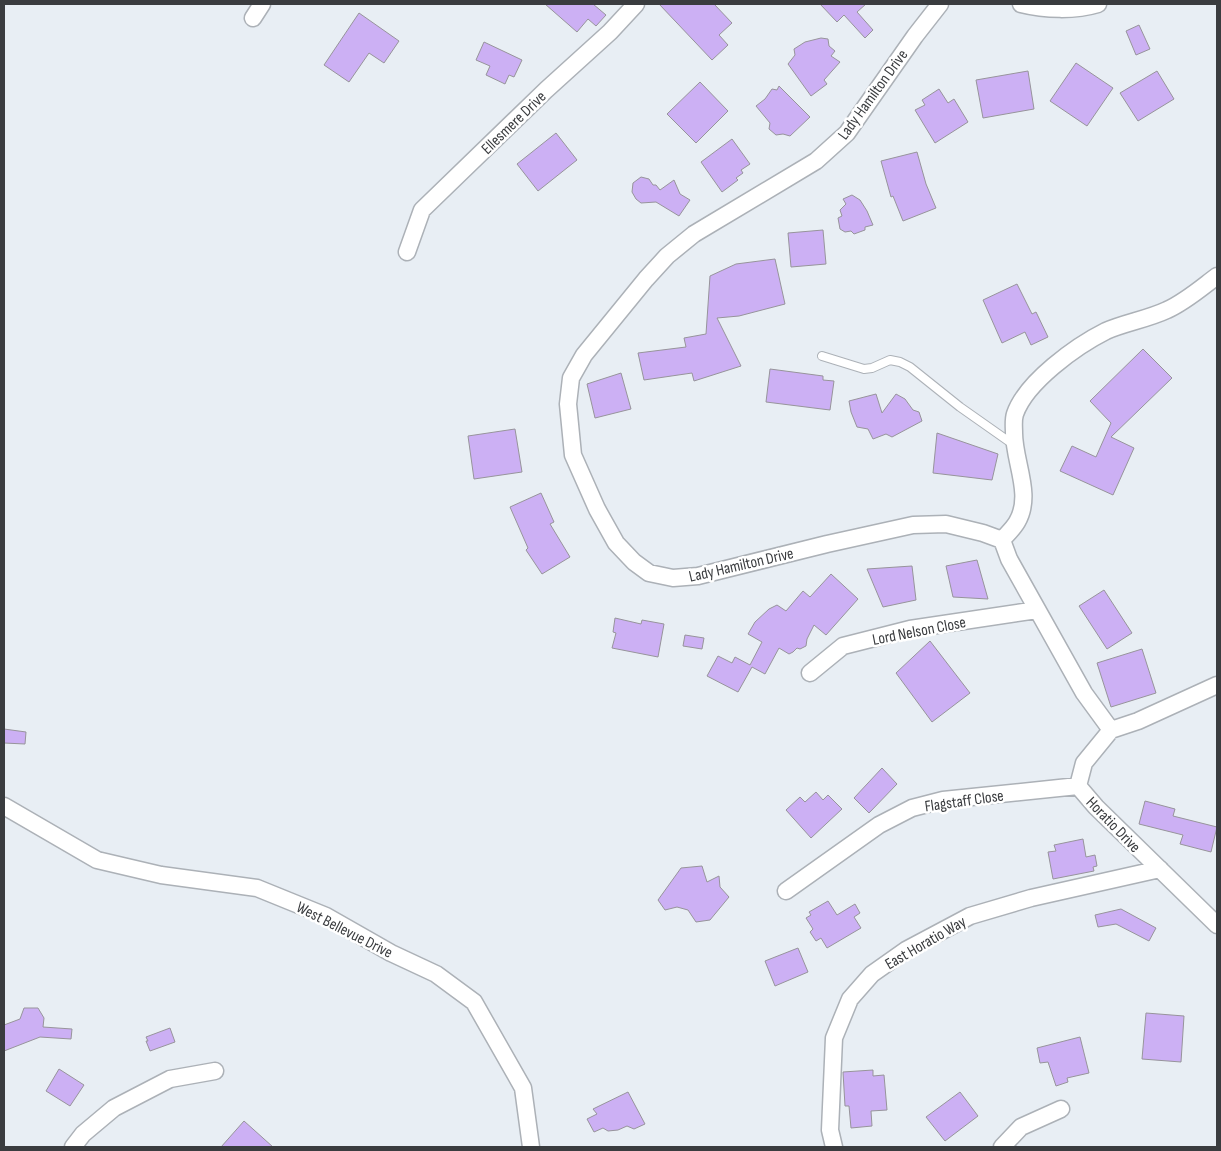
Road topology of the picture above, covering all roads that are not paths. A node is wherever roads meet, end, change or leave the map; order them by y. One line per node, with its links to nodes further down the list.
1 (262, 4): 6 (street)
2 (636, 4): 7 (street, Ellesmere Drive)
3 (940, 4): 11 (street, Lady Hamilton Drive)
4 (1021, 4): 5 (street)
5 (1098, 4)
6 (253, 18)
7 (407, 252)
8 (1217, 276): 10 (street)
9 (822, 356): 10 (lane)
10 (1014, 445): 11 (street)
11 (1002, 540): 12 (street)
12 (1037, 610): 13 (street, Lord Nelson Close); 15 (street)
13 (810, 673)
14 (1217, 685): 15 (street)
15 (1111, 730): 16 (street, Horatio Drive)
16 (1078, 786): 18 (street, Horatio Drive); 19 (street, Flagstaff Close)
17 (4, 806): 24 (street, West Bellevue Drive)
18 (1160, 869): 20 (street, Horatio Drive); 25 (street, East Horatio Way)
19 (786, 891)
20 (1217, 925)
21 (215, 1071): 23 (street)
22 (1061, 1109): 26 (street)
23 (73, 1147)
24 (531, 1147)
25 (834, 1147)
26 (1002, 1147)

